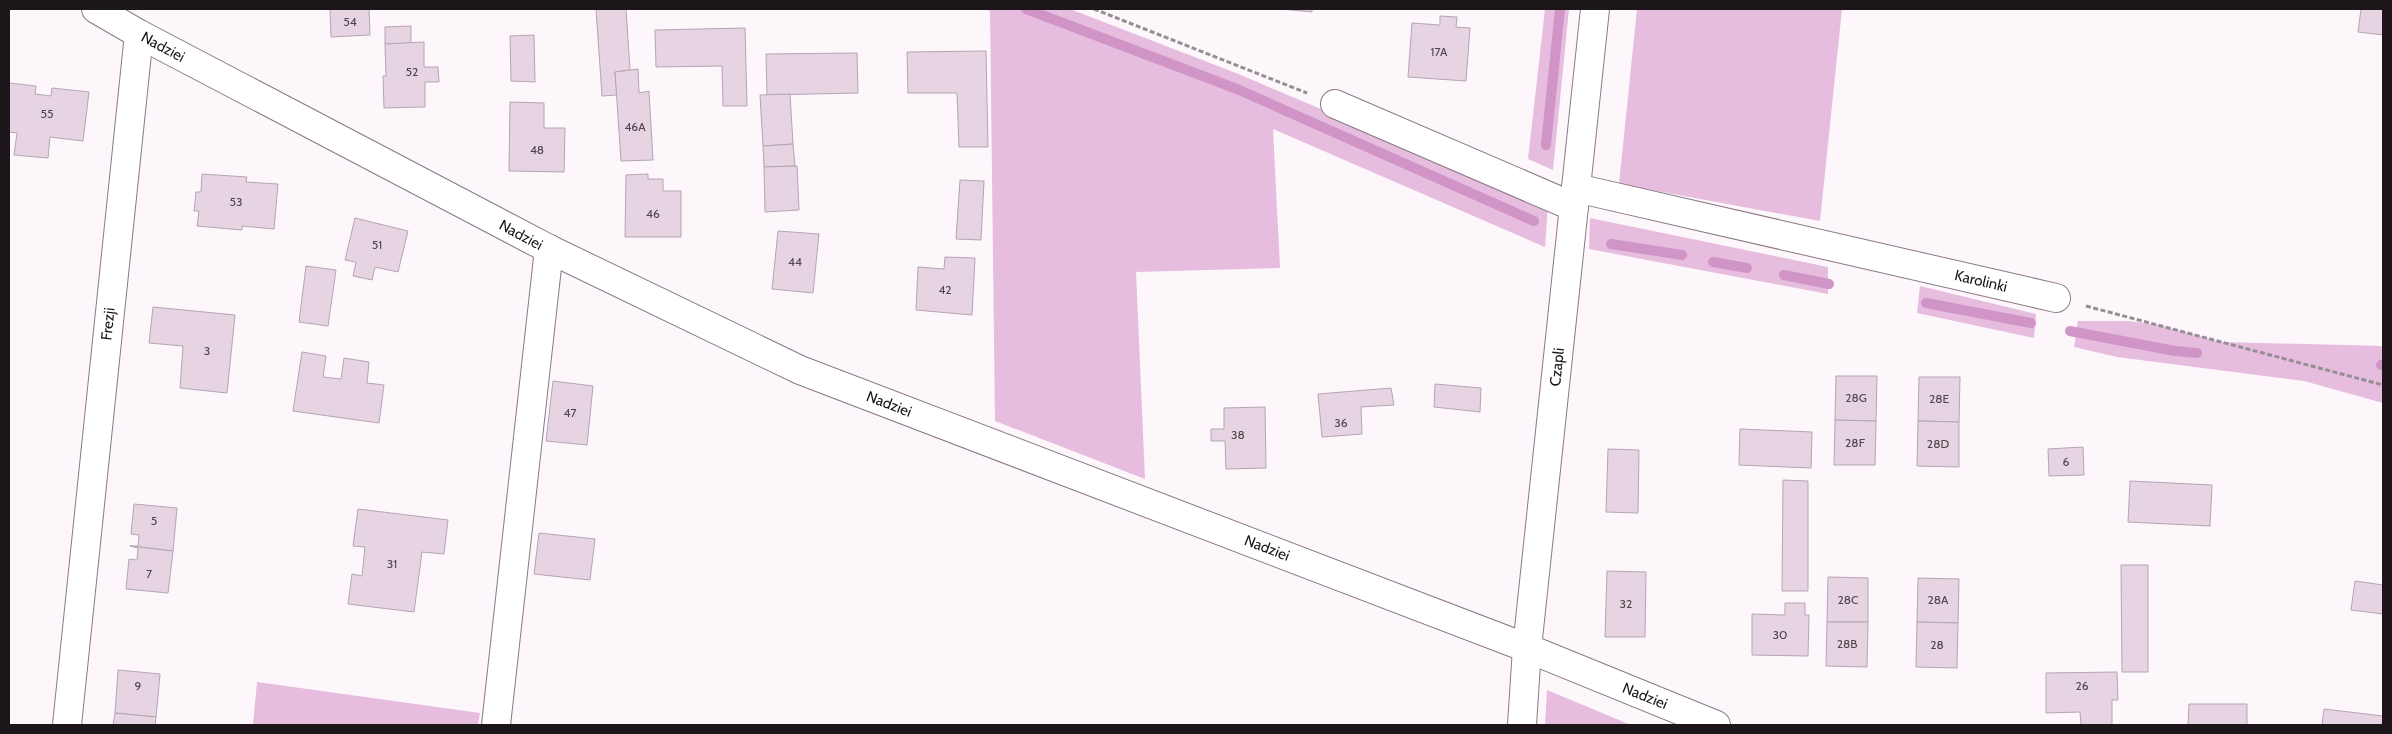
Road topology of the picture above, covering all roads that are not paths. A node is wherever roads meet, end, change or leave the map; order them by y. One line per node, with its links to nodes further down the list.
1 (96, 9): 3 (street, Nadziei)
2 (1595, 9): 5 (street, Czapli)
3 (139, 34): 6 (street, Nadziei); 9 (street, Frezji)
4 (1335, 104): 5 (street, Karolinki)
5 (1575, 197): 7 (street, Karolinki); 8 (street, Czapli)
6 (549, 249): 8 (street, Nadziei); 10 (street)
7 (2056, 298)
8 (1527, 648): 11 (street, Czapli); 12 (street, Nadziei)
9 (67, 725)
10 (496, 725)
11 (1522, 725)
12 (1716, 725)

